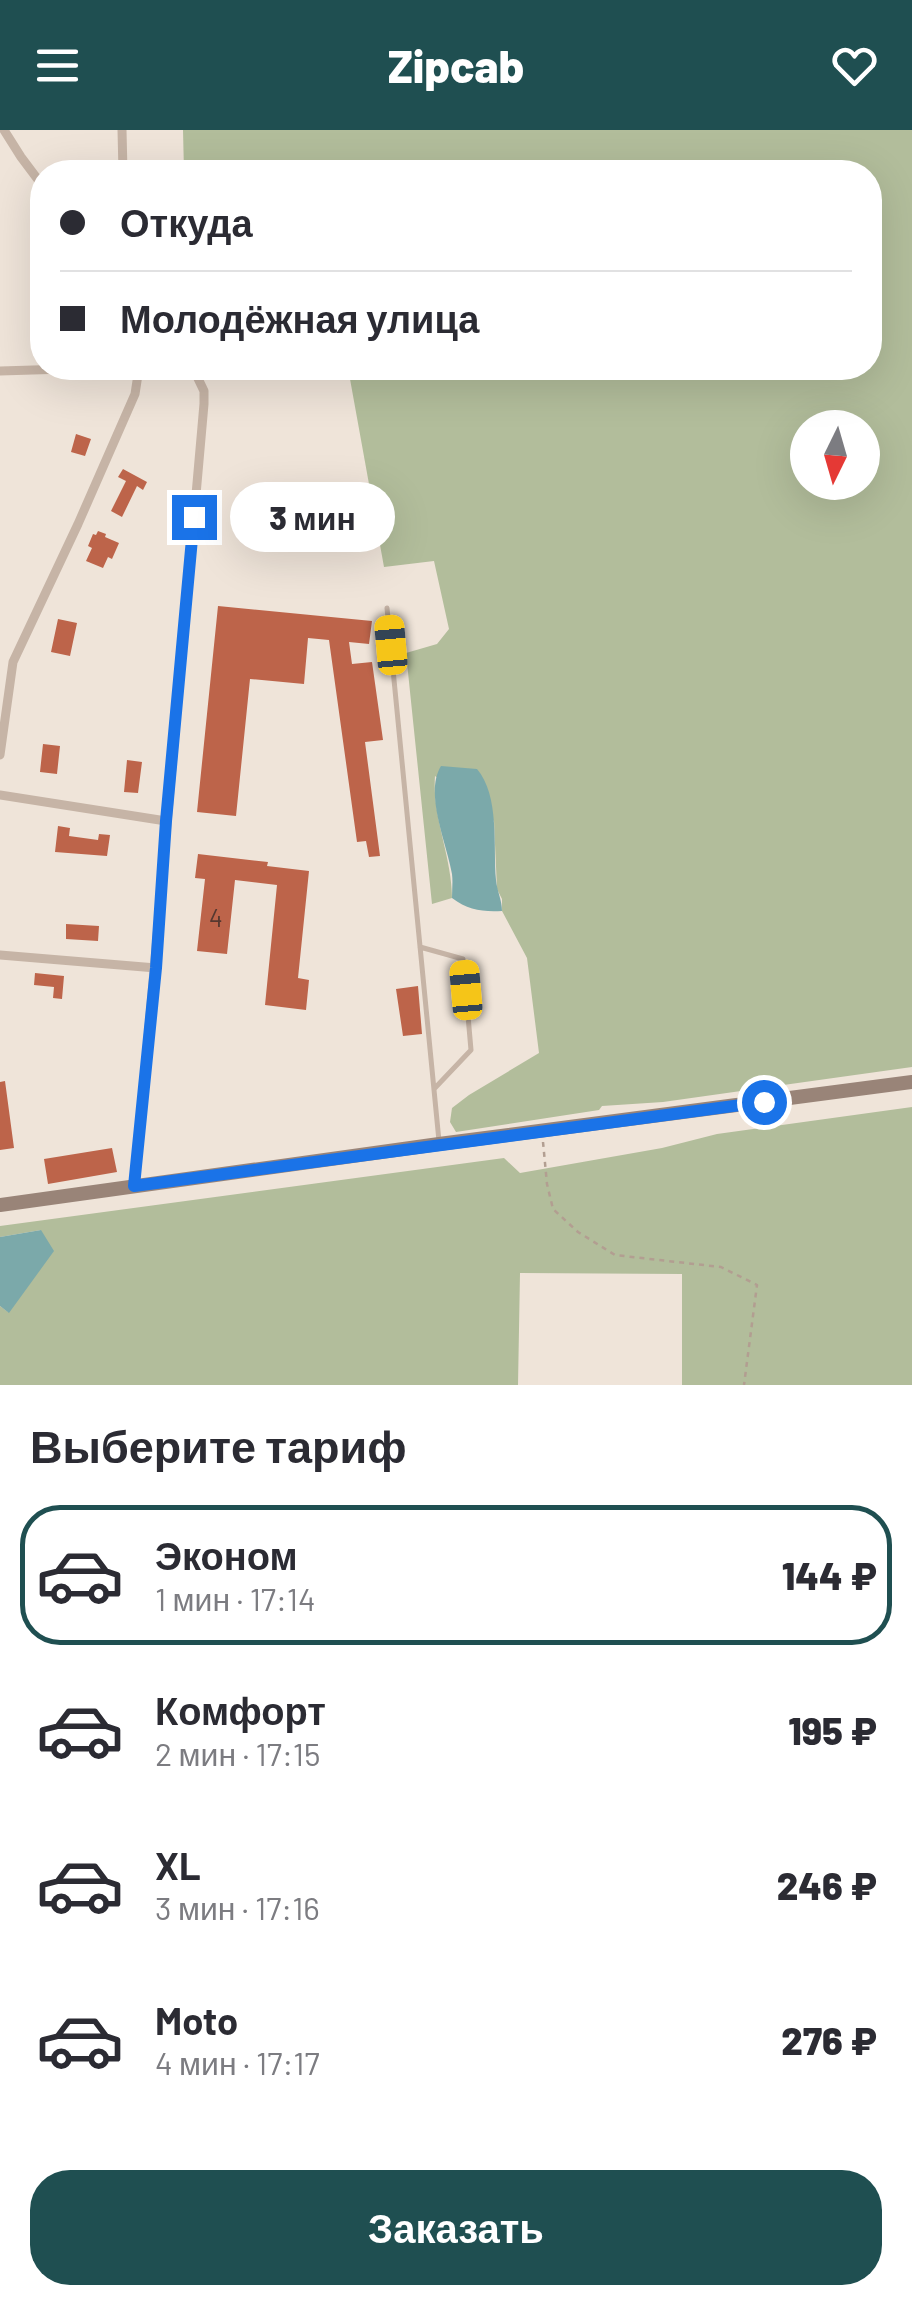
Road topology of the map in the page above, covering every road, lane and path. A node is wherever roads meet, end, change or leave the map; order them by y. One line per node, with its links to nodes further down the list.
1 (4, 130): 4 (street)
2 (122, 130): 3 (street)
3 (123, 160)
4 (30, 169)
5 (30, 370): 6 (street)
6 (0, 371)
7 (137, 380): 10 (street)
8 (199, 380): 12 (street)
9 (387, 608): 13 (lane)
10 (0, 754)
11 (0, 796): 12 (street)
12 (166, 821): 15 (street)
13 (420, 947): 17 (lane); 17 (lane)
14 (0, 954): 15 (street)
15 (156, 968): 20 (street)
16 (912, 1082): 18 (main road)
17 (434, 1089): 19 (lane)
18 (542, 1130): 19 (main road); 22 (path)
19 (439, 1144): 20 (main road)
20 (134, 1186): 21 (main road)
21 (0, 1205)
22 (744, 1385)

